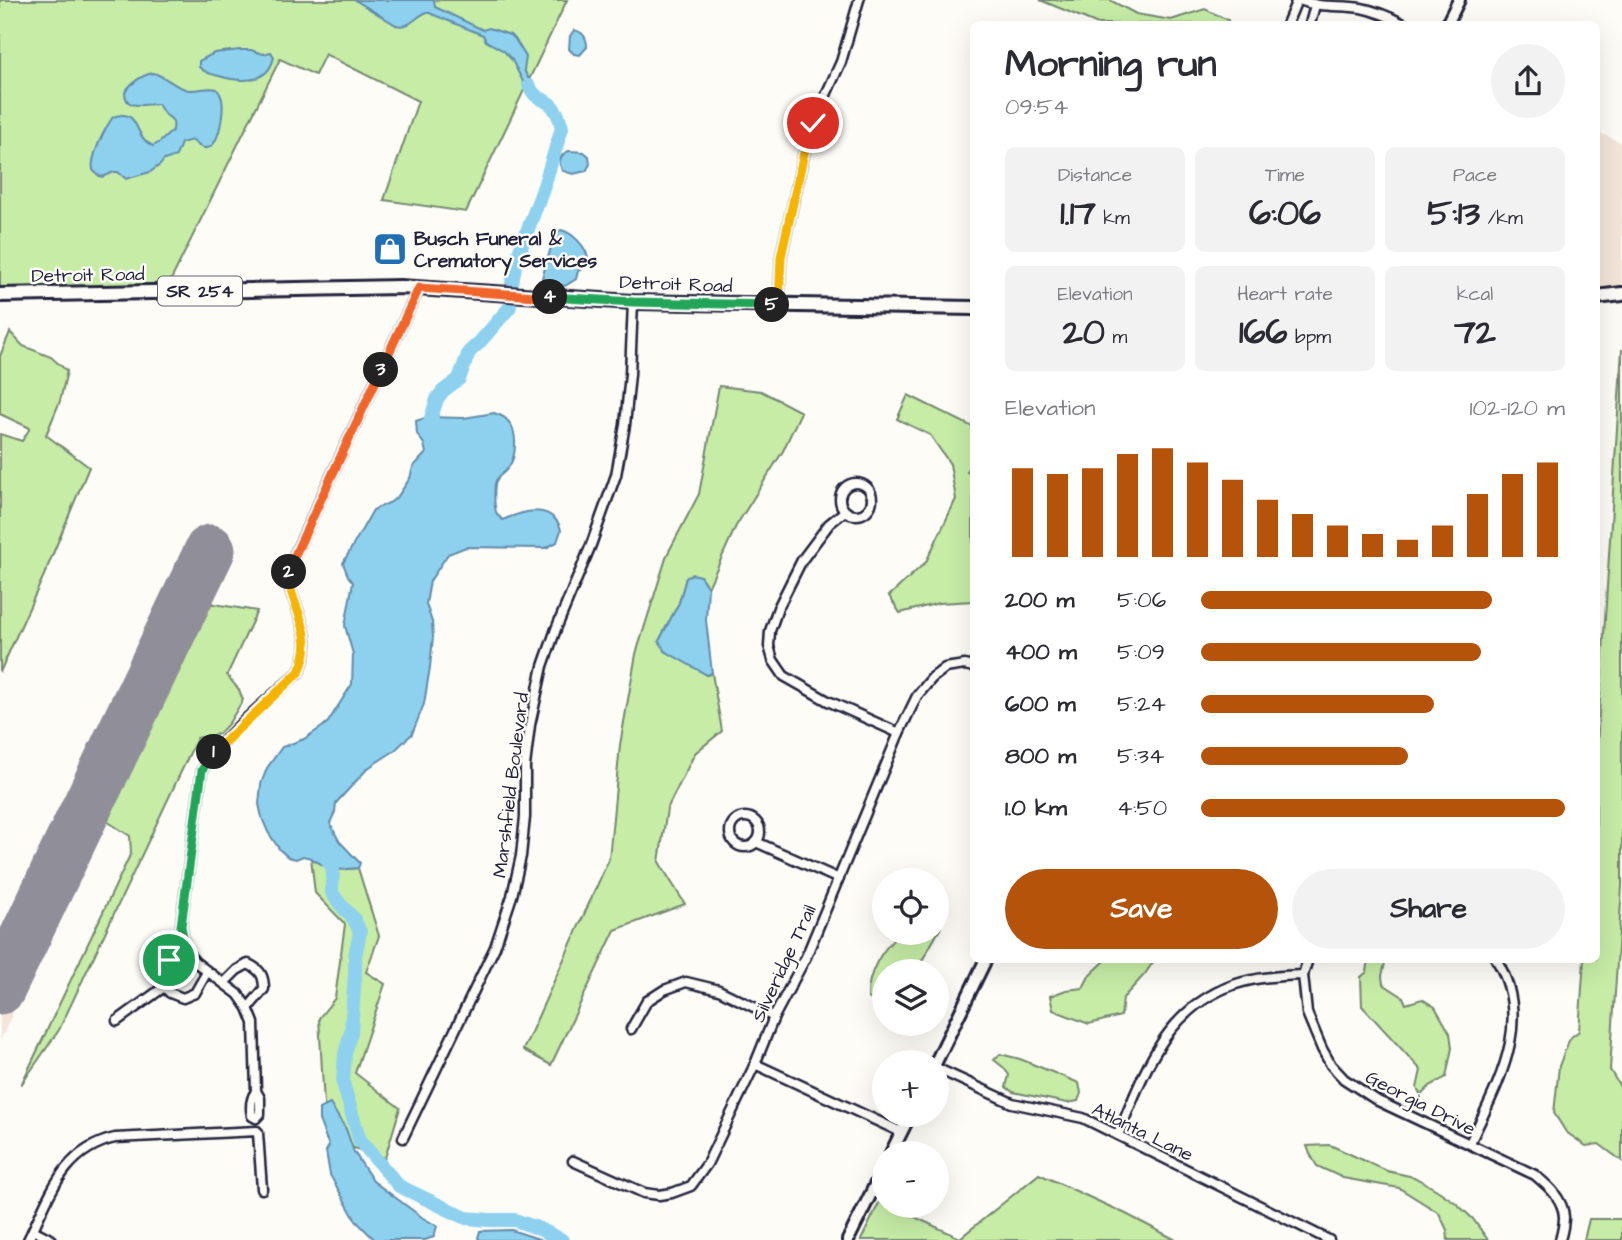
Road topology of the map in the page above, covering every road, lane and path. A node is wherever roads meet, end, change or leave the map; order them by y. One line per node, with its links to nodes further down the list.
1 (859, 0): 14 (street)
2 (1298, 0): 4 (street); 5 (street)
3 (1459, 0): 8 (street)
4 (1315, 5): 6 (street); 7 (street)
5 (1288, 21)
6 (1311, 21)
7 (1398, 21)
8 (1448, 21)
9 (419, 288): 11 (main road, Detroit Road / SR 254); 13 (main road, Detroit Road / SR 254); 21 (street)
10 (1622, 294): 12 (main road)
11 (0, 295)
12 (1600, 297)
13 (633, 302): 14 (main road, Detroit Road / SR 254); 40 (street, Marshfield Boulevard)
14 (779, 305): 15 (main road, Detroit Road / SR 254)
15 (970, 308)
16 (845, 511): 16 (street); 18 (street)
17 (970, 666): 18 (street, Silveridge Trail)
18 (899, 733): 20 (street, Silveridge Trail)
19 (756, 842): 20 (street)
20 (839, 879): 30 (street, Silveridge Trail)
21 (185, 950): 25 (street); 28 (street)
22 (984, 963): 33 (street)
23 (1307, 963): 26 (street, Georgia Drive)
24 (1499, 963): 42 (street)
25 (207, 972): 27 (street); 28 (street)
26 (1303, 975): 39 (street); 42 (street, Georgia Drive)
27 (224, 983): 29 (street); 29 (street)
28 (164, 987): 31 (street)
29 (248, 1008): 36 (street)
30 (774, 1017): 32 (street); 34 (street, Silveridge Trail)
31 (117, 1021)
32 (631, 1029)
33 (942, 1050)
34 (755, 1063): 38 (street); 43 (street, Silveridge Trail)
35 (949, 1074): 39 (street, Atlanta Lane)
36 (256, 1091)
37 (904, 1127): 38 (street)
38 (901, 1132): 41 (street)
39 (1118, 1135): 50 (street, Atlanta Lane)
40 (403, 1138)
41 (897, 1141)
42 (1470, 1143): 51 (street, Georgia Drive)
43 (573, 1161)
44 (262, 1189): 46 (street)
45 (872, 1191): 49 (street)
46 (33, 1230): 47 (street); 48 (street)
47 (28, 1240)
48 (52, 1240)
49 (848, 1240)
50 (1329, 1240)
51 (1560, 1240)

